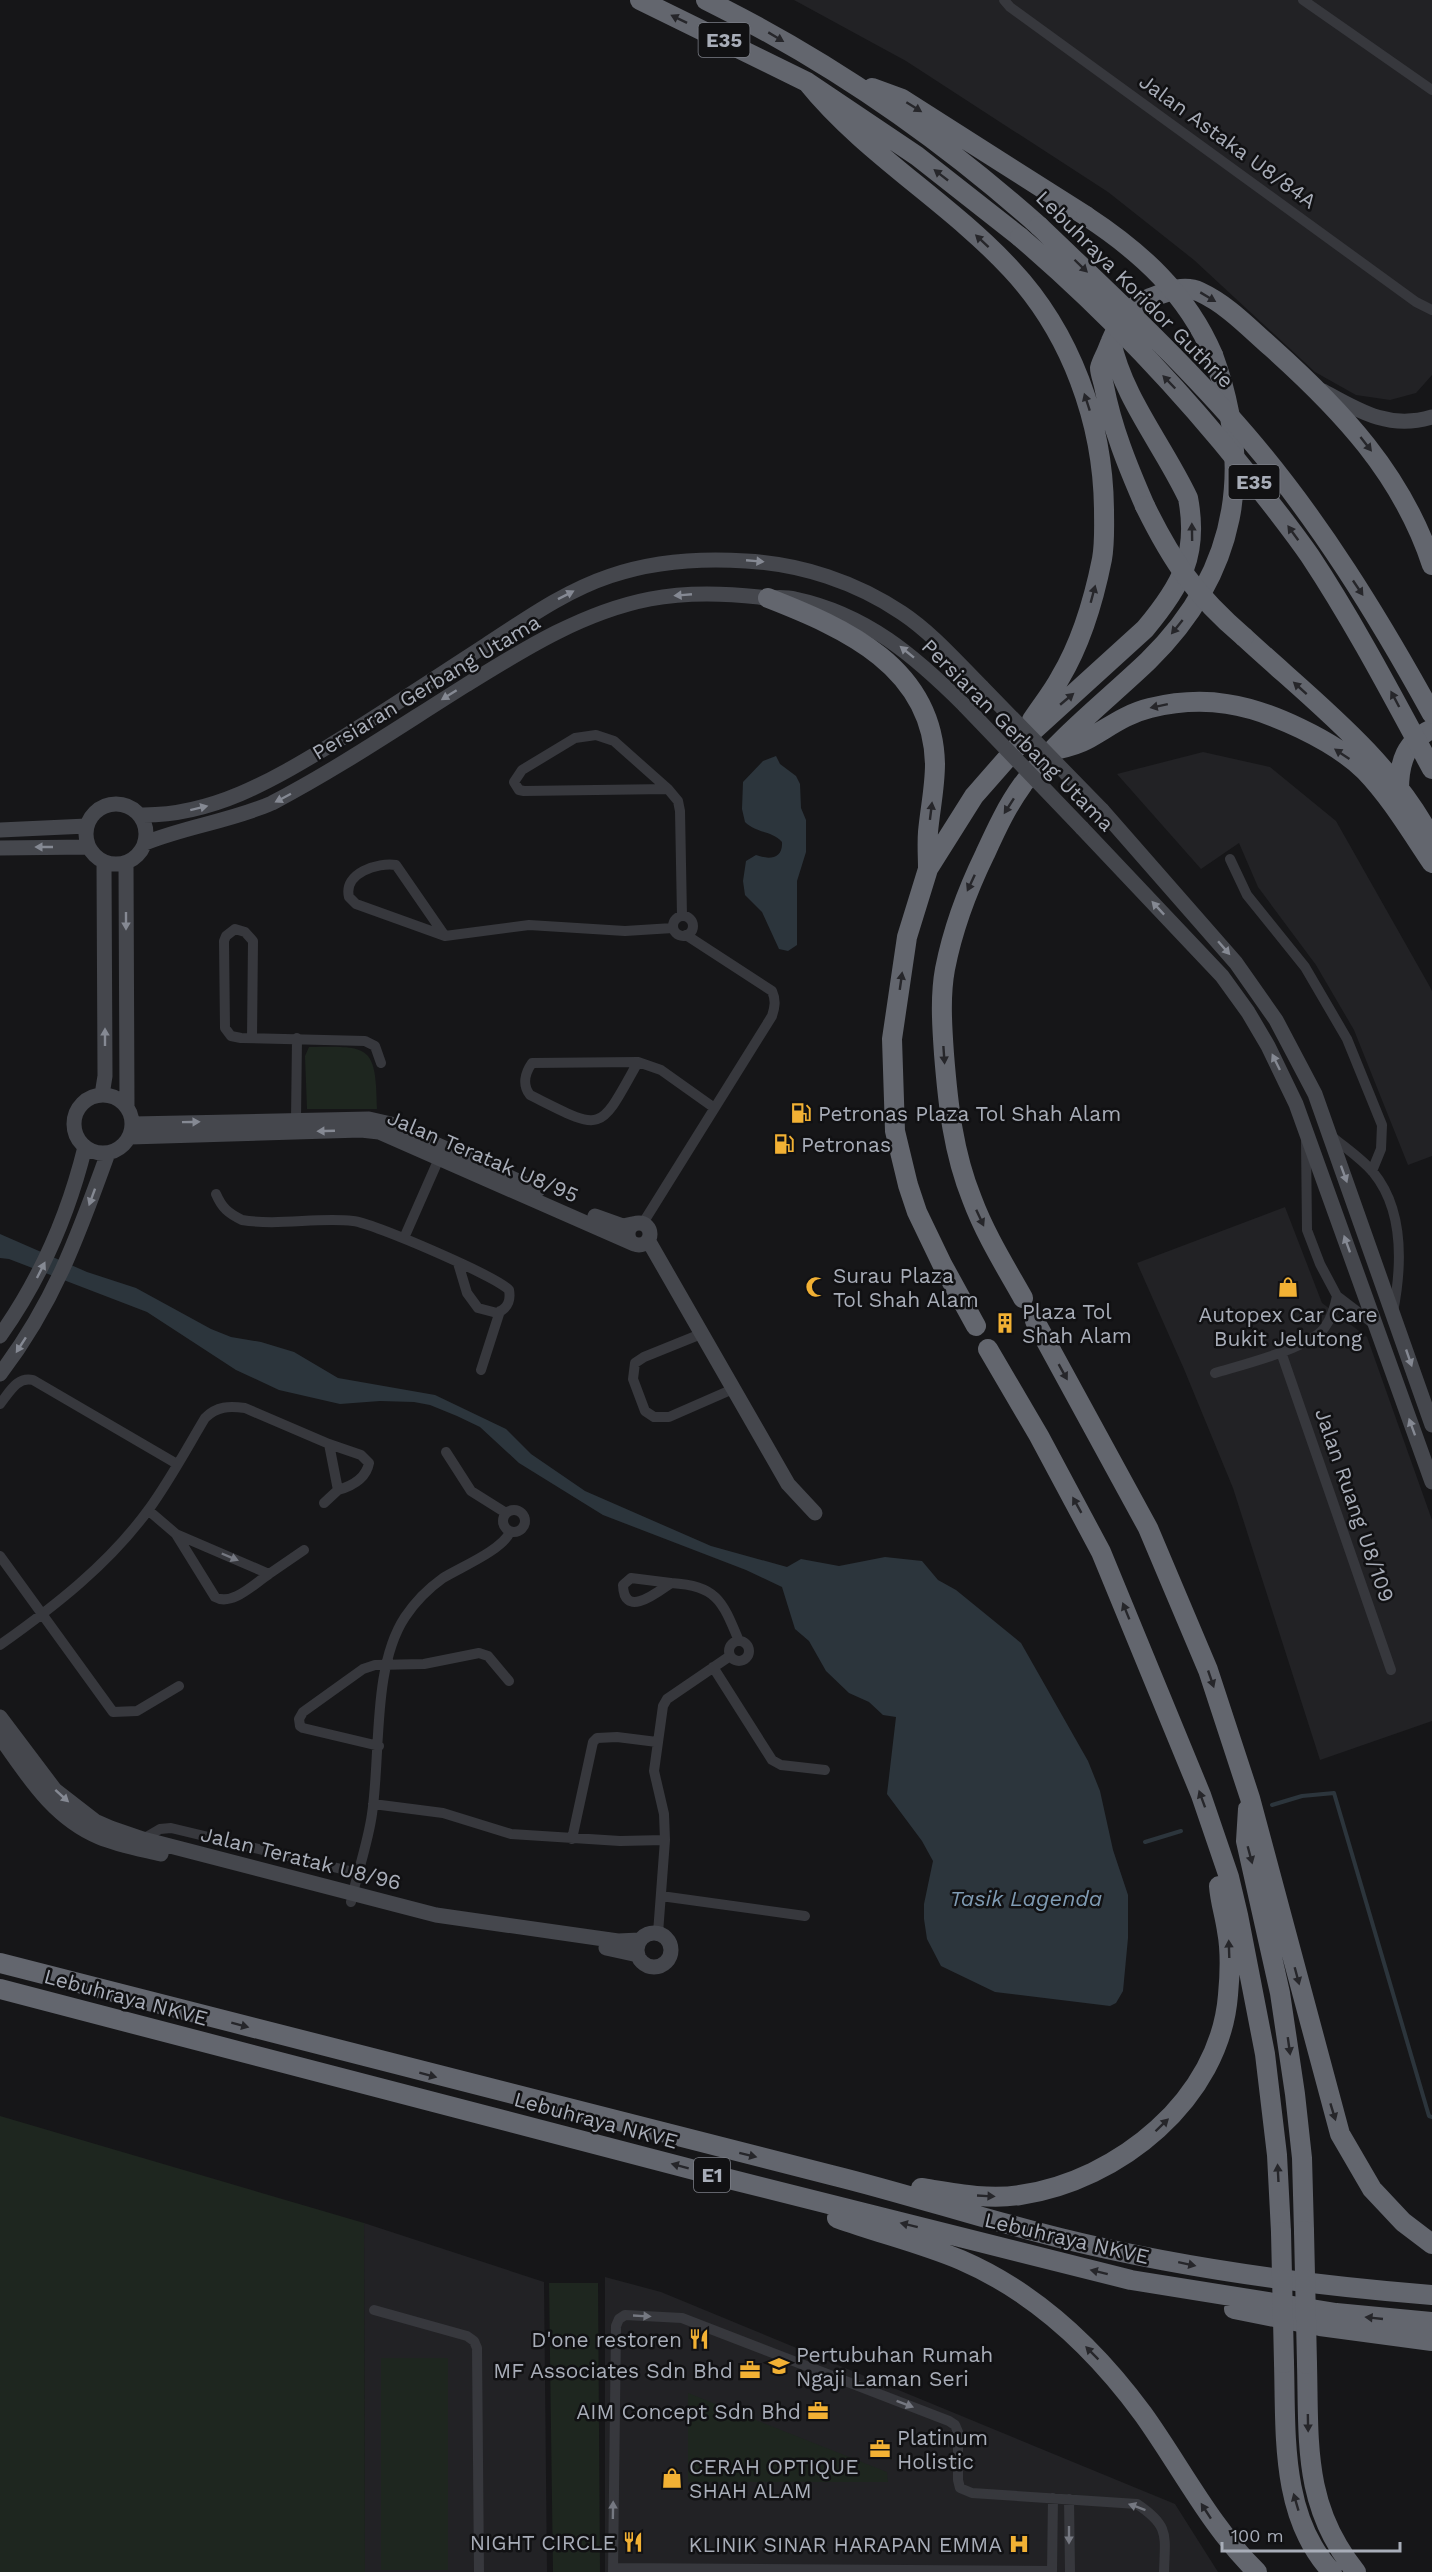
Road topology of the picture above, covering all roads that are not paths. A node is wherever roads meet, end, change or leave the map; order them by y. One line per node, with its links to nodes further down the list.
1 (640, 0): 6 (highway, Lebuhraya Koridor Guthrie / E35, one-way to 1)
2 (706, 0): 5 (highway, Lebuhraya Koridor Guthrie / E35, one-way to 5)
3 (1004, 0): 8 (street, Jalan Astaka U8/84A)
4 (1303, 0): 7 (street)
5 (841, 76): 14 (highway, Lebuhraya Koridor Guthrie / E35, one-way to 14, bridge); 17 (highway, one-way to 17, bridge)
6 (807, 82): 16 (highway, one-way to 6); 18 (highway, Lebuhraya Koridor Guthrie / E35, one-way to 6, bridge)
7 (1432, 90)
8 (1432, 310)
9 (1111, 341): 10 (highway, one-way to 10); 16 (highway, one-way to 9); 20 (highway, one-way to 9, bridge)
10 (1313, 385): 11 (main road); 12 (highway, one-way to 12)
11 (1432, 417)
12 (1432, 565)
13 (768, 598): 25 (main road, Persiaran Gerbang Utama, one-way to 25); 32 (highway, one-way to 13); 46 (main road, Persiaran Gerbang Utama, one-way to 13, bridge)
14 (1432, 714)
15 (1432, 729): 20 (highway)
16 (1024, 739): 32 (highway)
17 (1051, 751): 31 (highway, one-way to 17); 58 (highway, one-way to 58)
18 (1432, 769)
19 (668, 789): 19 (street); 33 (street)
20 (1399, 790): 24 (highway)
21 (141, 815): 22 (main road, Persiaran Gerbang Utama); 25 (main road); 47 (main road, Persiaran Gerbang Utama, one-way to 47, bridge)
22 (87, 826): 23 (main road); 26 (main road)
23 (0, 830)
24 (1432, 840)
25 (146, 843): 30 (main road, Persiaran Gerbang Utama)
26 (89, 847): 27 (main road, one-way to 27); 29 (main road)
27 (0, 848)
28 (1230, 860): 51 (street)
29 (104, 862): 30 (main road); 41 (main road, one-way to 29)
30 (126, 863): 43 (main road, one-way to 43)
31 (1432, 863)
32 (928, 869): 63 (highway, one-way to 32)
33 (682, 916): 34 (street); 35 (street)
34 (673, 928): 35 (street); 36 (street)
35 (686, 935): 42 (street)
36 (445, 936): 36 (street)
37 (252, 1038): 37 (street); 38 (street)
38 (297, 1038): 40 (street); 44 (street)
39 (638, 1062): 39 (street); 42 (street)
40 (381, 1063)
41 (102, 1095): 43 (main road); 48 (main road)
42 (713, 1107): 53 (street)
43 (127, 1108): 45 (main road)
44 (296, 1120): 45 (main road, Jalan Teratak U8/95, one-way to 44); 49 (main road, Jalan Teratak U8/95)
45 (131, 1130): 49 (main road, Jalan Teratak U8/95, one-way to 45); 50 (main road)
46 (1306, 1130): 57 (street); 62 (main road, Persiaran Gerbang Utama, one-way to 46)
47 (1330, 1135): 51 (street); 60 (main road, Persiaran Gerbang Utama, one-way to 60)
48 (85, 1147): 50 (main road); 65 (main road, one-way to 48)
49 (441, 1153): 53 (main road, Jalan Teratak U8/95); 54 (street); 55 (main road, Jalan Teratak U8/95)
50 (108, 1154): 70 (main road, one-way to 70)
51 (1372, 1171): 60 (street)
52 (216, 1194): 54 (street)
53 (638, 1223): 55 (main road)
54 (404, 1238): 56 (street)
55 (641, 1242): 64 (main road)
56 (458, 1263): 59 (street); 59 (street)
57 (1337, 1296): 62 (street); 67 (street)
58 (1023, 1298)
59 (501, 1311): 68 (street)
60 (1393, 1311): 73 (main road, Persiaran Gerbang Utama, one-way to 73)
61 (1035, 1321): 103 (highway, one-way to 103)
62 (1376, 1325): 77 (main road, Persiaran Gerbang Utama, one-way to 62)
63 (976, 1326)
64 (701, 1334): 71 (main road); 71 (street)
65 (0, 1336)
66 (988, 1348): 108 (highway, one-way to 66)
67 (1281, 1352): 69 (street); 95 (street, Jalan Ruang U8/109)
68 (481, 1370)
69 (1215, 1373)
70 (0, 1374)
71 (733, 1389): 82 (main road)
72 (0, 1404): 76 (street)
73 (1432, 1425)
74 (329, 1444): 76 (street); 78 (street); 78 (street)
75 (446, 1452): 81 (street)
76 (177, 1464): 80 (street)
77 (1432, 1482)
78 (338, 1490): 79 (street)
79 (324, 1503)
80 (148, 1510): 84 (street); 89 (street)
81 (506, 1513): 83 (street); 83 (street)
82 (815, 1513)
83 (510, 1532): 93 (street)
84 (176, 1534): 87 (street, one-way to 87); 87 (street)
85 (304, 1550): 87 (street)
86 (0, 1556): 89 (street)
87 (269, 1574)
88 (670, 1582): 90 (street)
89 (44, 1614): 91 (street); 97 (street)
90 (739, 1641): 92 (street); 92 (street)
91 (0, 1646)
92 (730, 1656): 94 (street)
93 (387, 1665): 96 (street); 101 (street); 101 (street)
94 (713, 1667): 100 (street); 102 (street)
95 (1391, 1670)
96 (509, 1680)
97 (179, 1686)
98 (0, 1717): 105 (main road, Jalan Teratak U8/96, one-way to 105)
99 (0, 1737): 111 (main road, Jalan Teratak U8/96)
100 (657, 1742): 106 (street); 107 (street)
101 (379, 1746): 104 (street)
102 (825, 1770)
103 (1250, 1798): 119 (highway, one-way to 119); 136 (highway, one-way to 136, bridge)
104 (373, 1804): 106 (street); 109 (street)
105 (143, 1839): 109 (street); 111 (main road, Jalan Teratak U8/96)
106 (572, 1839): 107 (street)
107 (665, 1840): 110 (street)
108 (1221, 1854): 118 (highway, one-way to 108); 135 (highway, one-way to 108, bridge)
109 (358, 1873): 111 (street)
110 (661, 1896): 112 (street); 113 (street)
111 (352, 1898): 114 (main road, Jalan Teratak U8/96)
112 (805, 1916)
113 (658, 1933): 114 (main road); 114 (main road)
114 (639, 1948)
115 (0, 1963): 118 (highway, Lebuhraya NKVE / E1, one-way to 118)
116 (0, 1989): 117 (highway, Lebuhraya NKVE / E1, one-way to 116)
117 (725, 2178): 120 (highway, Lebuhraya NKVE / E1, one-way to 117); 134 (highway, one-way to 117)
118 (866, 2183): 121 (highway, Lebuhraya NKVE / E1, one-way to 121)
119 (1432, 2244)
120 (1131, 2280): 123 (highway, Lebuhraya NKVE / E1, one-way to 120); 124 (highway)
121 (1432, 2295)
122 (374, 2310): 131 (street)
123 (1432, 2322)
124 (1432, 2341)
125 (1053, 2498): 126 (street); 127 (street, one-way to 125); 130 (street)
126 (1069, 2499): 132 (street, one-way to 132); 133 (street, one-way to 126)
127 (613, 2570): 128 (street)
128 (973, 2571): 129 (street)
129 (1006, 2571): 130 (street)
130 (1052, 2571): 132 (street)
131 (479, 2572)
132 (1070, 2572)
133 (1164, 2572)
134 (1257, 2572)
135 (1332, 2572)
136 (1356, 2572)

